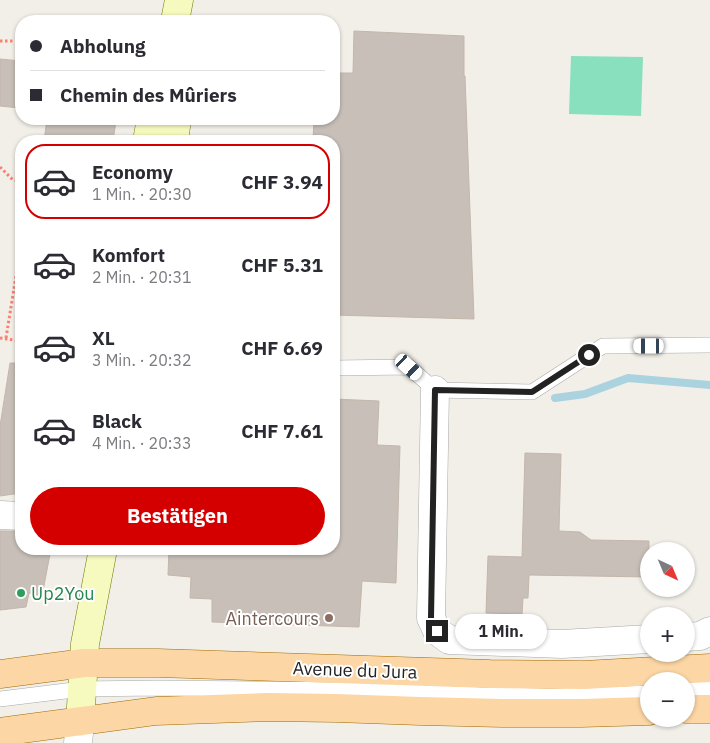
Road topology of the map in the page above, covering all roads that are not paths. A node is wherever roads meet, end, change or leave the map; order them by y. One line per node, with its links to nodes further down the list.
1 (178, 0): 2 (main road)
2 (176, 15)
3 (710, 345): 5 (lane)
4 (340, 368): 5 (lane)
5 (435, 390): 11 (street)
6 (0, 516): 7 (street)
7 (15, 516)
8 (102, 555): 14 (main road)
9 (710, 631): 10 (street)
10 (695, 636)
11 (640, 640)
12 (710, 668): 14 (main road, Avenue du Jura)
13 (0, 674): 14 (main road, Avenue du Jura)
14 (83, 676): 17 (lane); 18 (lane); 23 (main road)
15 (710, 688): 16 (lane)
16 (695, 689)
17 (640, 693)
18 (0, 699)
19 (695, 709): 20 (main road)
20 (710, 709)
21 (640, 710): 23 (main road)
22 (0, 732): 23 (main road)
23 (79, 732)

